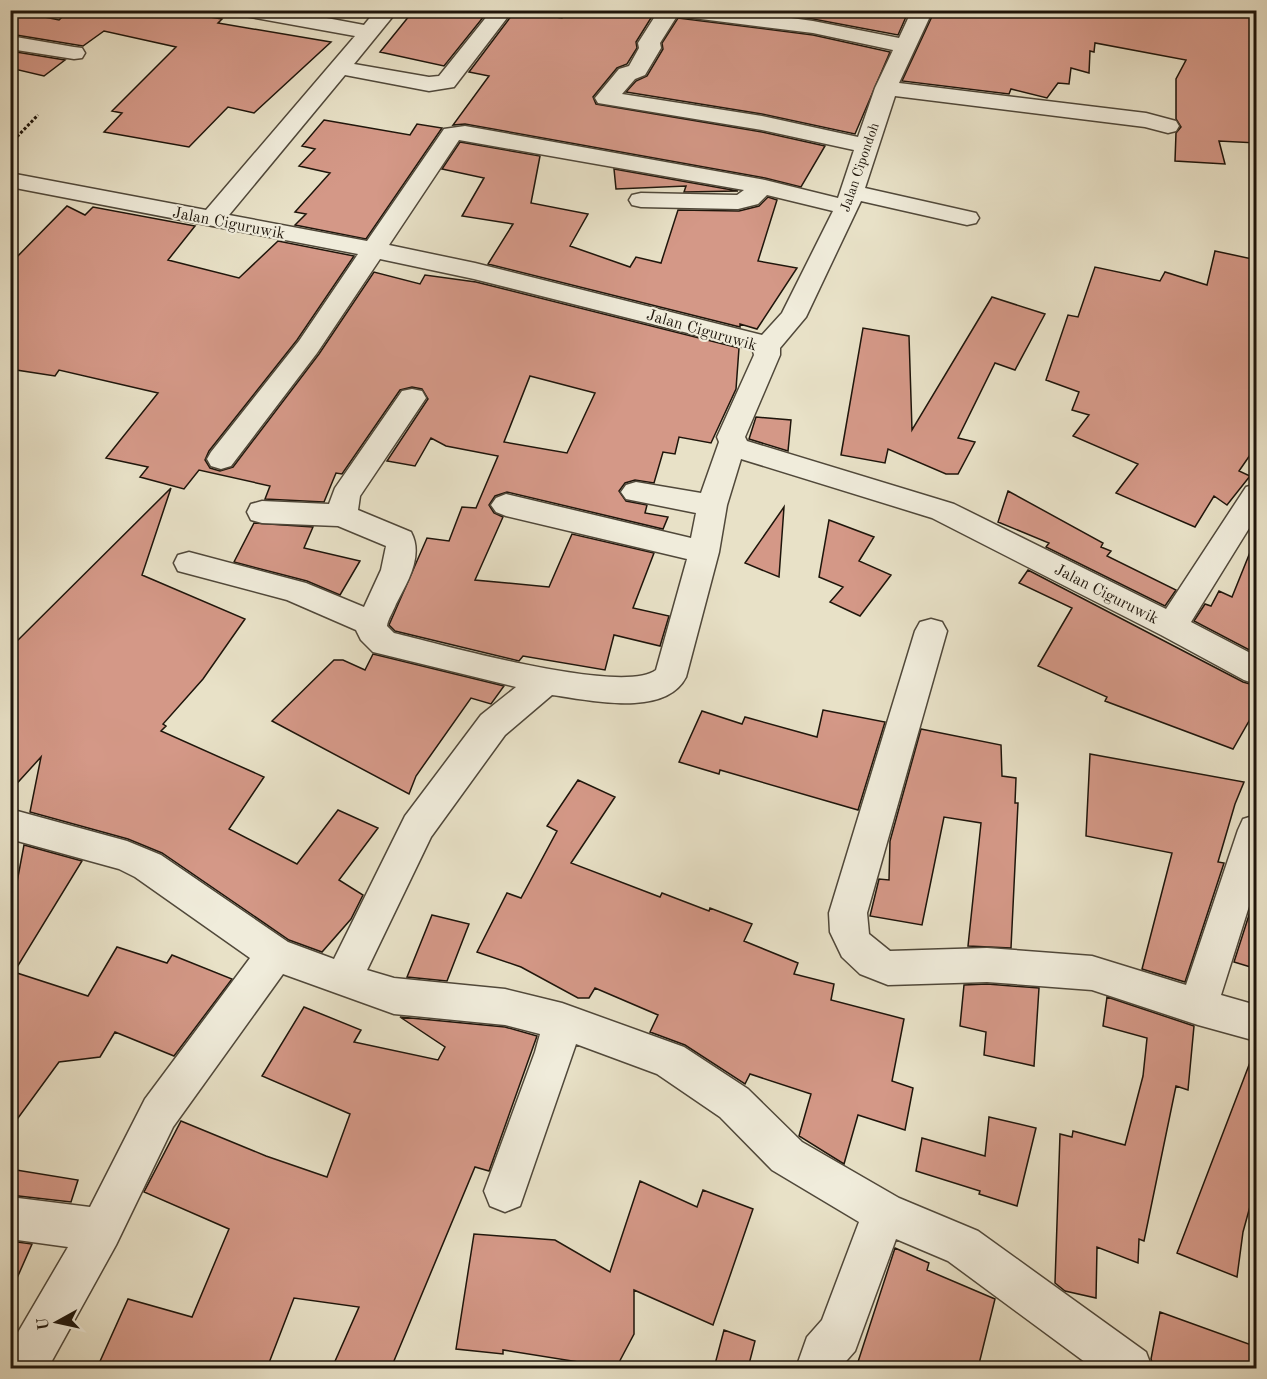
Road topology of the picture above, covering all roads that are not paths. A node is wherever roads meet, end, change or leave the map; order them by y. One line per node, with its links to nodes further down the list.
1 (245, 10): 7 (street)
2 (388, 10): 7 (street)
3 (503, 10): 11 (street)
4 (670, 10): 14 (street)
5 (679, 10): 9 (street)
6 (923, 10): 9 (street, Jalan Cipondoh)
7 (369, 32): 11 (street)
8 (10, 42): 10 (street)
9 (906, 46): 12 (street, Jalan Cipondoh)
10 (74, 53)
11 (340, 68): 20 (street)
12 (886, 88): 13 (street); 14 (street, Jalan Cipondoh)
13 (1168, 126)
14 (867, 146): 17 (street, Jalan Cipondoh)
15 (10, 180): 20 (street, Jalan Ciguruwik)
16 (765, 187): 17 (street); 18 (street); 21 (street)
17 (850, 199): 19 (street); 22 (street, Jalan Cipondoh)
18 (641, 200)
19 (967, 218)
20 (212, 219): 21 (street, Jalan Ciguruwik)
21 (375, 250): 22 (street, Jalan Ciguruwik); 25 (street)
22 (766, 347): 24 (street, Jalan Ciguruwik)
23 (412, 398): 31 (street)
24 (732, 444): 29 (street); 35 (street, Jalan Ciguruwik)
25 (221, 459)
26 (636, 492): 29 (street)
27 (1257, 494): 35 (street)
28 (506, 505): 32 (street)
29 (712, 505): 32 (street)
30 (262, 512): 31 (street)
31 (342, 515): 34 (street)
32 (704, 552): 38 (street)
33 (189, 563): 34 (street)
34 (371, 623): 38 (street)
35 (1172, 626): 37 (street, Jalan Ciguruwik)
36 (931, 631): 43 (street)
37 (1257, 671)
38 (546, 681): 42 (street)
39 (10, 824): 41 (street)
40 (1257, 830): 43 (street)
41 (275, 954): 42 (street); 49 (street)
42 (343, 980): 44 (street)
43 (1198, 1007): 45 (street)
44 (562, 1021): 46 (street); 47 (street)
45 (1257, 1023)
46 (505, 1191)
47 (884, 1213): 51 (street); 52 (street)
48 (10, 1218): 49 (street)
49 (101, 1230): 50 (street)
50 (23, 1368)
51 (818, 1368)
52 (1130, 1368)

